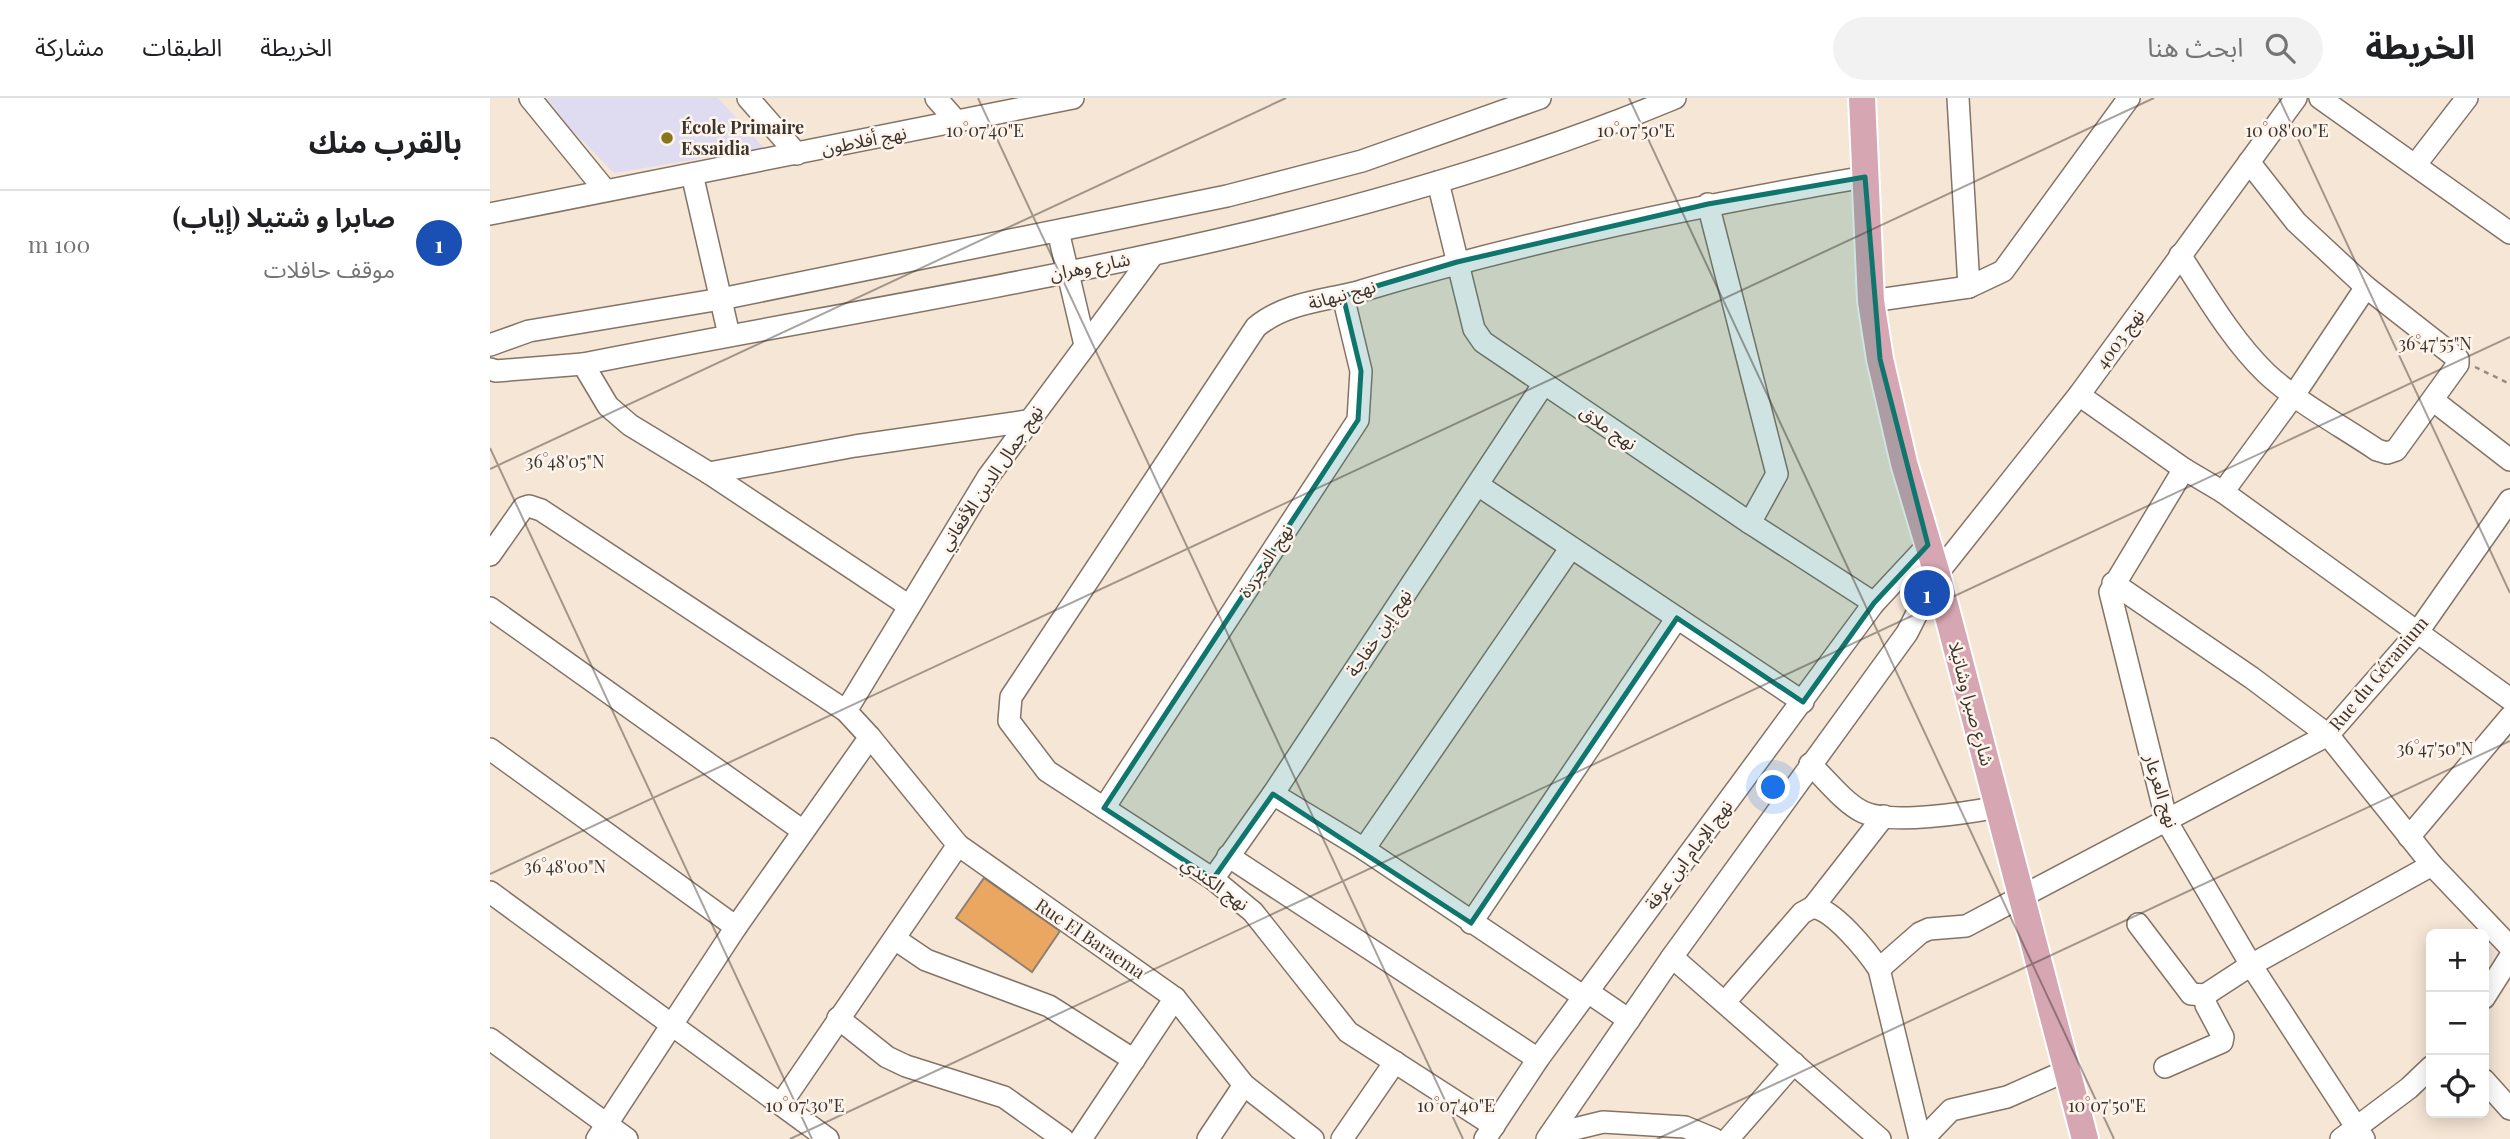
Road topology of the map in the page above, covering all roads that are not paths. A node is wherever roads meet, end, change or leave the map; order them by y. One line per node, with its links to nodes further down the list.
1 (530, 98): 20 (street)
2 (748, 98): 14 (street)
3 (936, 98): 13 (street)
4 (1073, 98): 13 (street, نهج أفلاطون)
5 (1540, 98): 23 (street)
6 (1675, 98): 19 (street, شارع وهران)
7 (1862, 98): 18 (main road, شارع صبرا وشاتيلا)
8 (1958, 98): 29 (street)
9 (2129, 98): 29 (street)
10 (2296, 98): 15 (street, نهج 4003)
11 (2320, 98): 16 (street)
12 (2467, 98): 16 (street)
13 (957, 122): 14 (street, نهج أفلاطون)
14 (797, 154): 17 (street, نهج أفلاطون)
15 (2249, 162): 26 (street, نهج 4003); 30 (street)
16 (2416, 164): 24 (street)
17 (692, 174): 20 (street, نهج أفلاطون); 32 (street)
18 (1865, 177): 21 (street, نهج نبهانة); 33 (main road, شارع صبرا وشاتيلا)
19 (1438, 182): 25 (street, شارع وهران); 27 (street, نهج ملاق)
20 (606, 190): 22 (street, نهج أفلاطون)
21 (1708, 204): 27 (street, نهج نبهانة); 50 (street)
22 (490, 214)
23 (1058, 231): 28 (street); 32 (street)
24 (2510, 233)
25 (1152, 256): 28 (street, شارع وهران); 36 (street, نهج جمال الدين الأفغاني)
26 (2180, 256): 40 (street, نهج 4003); 41 (street)
27 (1457, 262): 31 (street, نهج نبهانة); 39 (street, نهج ملاق)
28 (1070, 271): 34 (street, شارع وهران); 36 (street)
29 (1969, 288): 33 (street)
30 (2367, 288): 41 (street); 42 (street)
31 (1343, 296): 61 (street, نهج نبهانة); 72 (street, نهج المجردة)
32 (721, 299): 34 (street); 35 (street)
33 (1871, 301): 51 (main road, شارع صبرا وشاتيلا)
34 (729, 335): 37 (street, شارع وهران)
35 (490, 345)
36 (1084, 345): 43 (street, نهج جمال الدين الأفغاني)
37 (583, 364): 38 (street, شارع وهران); 46 (street)
38 (490, 369)
39 (1543, 385): 47 (street, نهج إبن خفاجة); 50 (street, نهج ملاق)
40 (2079, 395): 45 (street); 54 (street, نهج 4003)
41 (2294, 396): 42 (street); 48 (street)
42 (2434, 401): 44 (street)
43 (1027, 421): 46 (street); 57 (street, نهج جمال الدين الأفغاني)
44 (2510, 460)
45 (2184, 469): 48 (street); 55 (street)
46 (709, 473): 57 (street)
47 (1478, 485): 52 (street); 70 (street, نهج إبن خفاجة)
48 (2223, 492): 60 (street)
49 (2510, 500): 60 (street, Rue du Géranium)
50 (1750, 523): 56 (street, نهج ملاق)
51 (1928, 545): 54 (main road, شارع صبرا وشاتيلا); 56 (street, نهج الإمام ابن عرفة)
52 (1570, 549): 59 (street); 78 (street)
53 (490, 555): 64 (street, Rue El Baraema)
54 (1937, 574): 69 (street, نهج 4003); 71 (main road, شارع صبرا وشاتيلا)
55 (2113, 583): 66 (street); 74 (street, نهج العرعار)
56 (1874, 603): 63 (street, نهج الإمام ابن عرفة)
57 (909, 606): 64 (street, نهج جمال الدين الأفغاني)
58 (490, 608): 75 (street)
59 (1676, 618): 63 (street); 85 (street)
60 (2417, 633): 62 (street); 66 (street, Rue du Géranium)
61 (1011, 697): 72 (street, نهج الكندي)
62 (2510, 698)
63 (1802, 702): 95 (street, نهج الإمام ابن عرفة)
64 (846, 711): 67 (street, Rue El Baraema)
65 (2510, 717): 76 (street)
66 (2328, 735): 74 (street, Rue du Géranium); 76 (street)
67 (870, 737): 75 (street); 77 (street, Rue El Baraema)
68 (490, 749): 87 (street)
69 (1810, 764): 73 (street); 90 (street, نهج 4003)
70 (1273, 794): 78 (street); 79 (street, نهج إبن خفاجة)
71 (1998, 807): 73 (street); 83 (main road, شارع صبرا وشاتيلا)
72 (1104, 808): 81 (street, نهج الكندي)
73 (1884, 816): 84 (street)
74 (2167, 822): 83 (street, Rue du Géranium); 92 (street, نهج العرعار)
75 (803, 831): 87 (street)
76 (2409, 837): 80 (street)
77 (958, 845): 88 (street); 97 (street, Rue El Baraema)
78 (1364, 849): 85 (street)
79 (1228, 856): 81 (street, نهج إبن خفاجة); 103 (street)
80 (2432, 865): 89 (street); 92 (street)
81 (1213, 879): 105 (street, نهج الكندي)
82 (490, 892): 101 (street)
83 (2020, 899): 93 (street, Rue du Géranium); 108 (main road, شارع صبرا وشاتيلا)
84 (1813, 907): 93 (street); 98 (street)
85 (1471, 923): 95 (street)
86 (2138, 924): 96 (street)
87 (736, 927): 101 (street)
88 (895, 939): 99 (street); 104 (street)
89 (2510, 947)
90 (1672, 957): 98 (street); 100 (street, نهج 4003)
91 (2510, 957): 94 (street)
92 (2251, 965): 96 (street); 116 (street, نهج العرعار)
93 (1879, 969): 128 (street)
94 (2488, 992)
95 (1586, 994): 100 (street); 103 (street, نهج الإمام ابن عرفة)
96 (2205, 995): 107 (street)
97 (1175, 998): 104 (street); 110 (street, Rue El Baraema)
98 (1725, 1002): 106 (street)
99 (838, 1018): 112 (street); 120 (street)
100 (1629, 1020): 117 (street, نهج 4003)
101 (671, 1024): 112 (street); 114 (street)
102 (490, 1039): 114 (street)
103 (1538, 1059): 115 (street, نهج الإمام ابن عرفة)
104 (1134, 1060): 121 (street)
105 (1395, 1062): 115 (street, نهج الكندي); 124 (street)
106 (1794, 1063): 126 (street); 127 (street)
107 (2165, 1068)
108 (2068, 1070): 128 (street); 129 (main road, شارع صبرا وشاتيلا)
109 (2426, 1072): 116 (street)
110 (1244, 1086): 122 (street); 123 (street, Rue El Baraema)
111 (2489, 1086): 113 (street)
112 (780, 1104): 119 (street)
113 (2510, 1109)
114 (602, 1131): 118 (street)
115 (1490, 1132)
116 (2353, 1136)
117 (1548, 1137): 125 (street)
118 (627, 1139)
119 (828, 1139)
120 (1063, 1139)
121 (1081, 1139)
122 (1208, 1139)
123 (1313, 1139)
124 (1342, 1139)
125 (1714, 1139)
126 (1728, 1139)
127 (1880, 1139)
128 (1922, 1139)
129 (2085, 1139)

